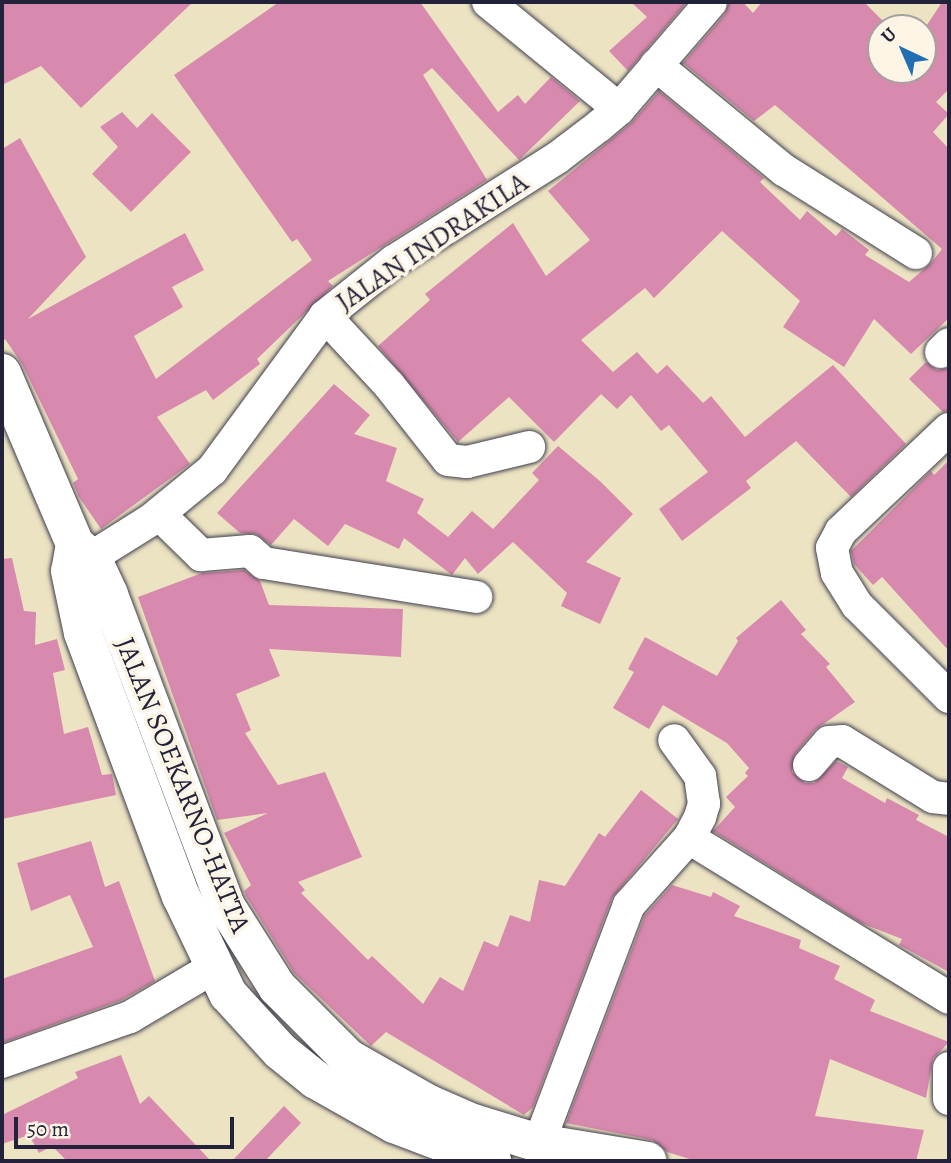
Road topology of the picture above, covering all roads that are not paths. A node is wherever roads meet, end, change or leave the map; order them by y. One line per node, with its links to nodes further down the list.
1 (488, 2): 4 (street)
2 (711, 2): 3 (street, JALAN INDRAKILA)
3 (656, 65): 4 (street, JALAN INDRAKILA); 5 (street)
4 (619, 109): 6 (street, JALAN INDRAKILA)
5 (916, 253)
6 (325, 316): 9 (street); 10 (street, JALAN INDRAKILA)
7 (2, 373): 11 (highway, JALAN SOEKARNO-HATTA)
8 (949, 429): 13 (street)
9 (529, 447)
10 (159, 514): 11 (street, JALAN INDRAKILA); 12 (street)
11 (79, 558): 18 (highway, JALAN SOEKARNO-HATTA); 23 (highway, JALAN SOEKARNO-HATTA)
12 (476, 597)
13 (949, 697)
14 (674, 740): 17 (street)
15 (809, 765): 16 (street)
16 (949, 799)
17 (689, 838): 19 (street); 23 (street)
18 (213, 968): 20 (street); 25 (highway, JALAN SOEKARNO-HATTA)
19 (949, 998)
20 (2, 1062)
21 (949, 1068): 22 (street)
22 (949, 1099)
23 (538, 1143): 24 (highway, JALAN SOEKARNO-HATTA)
24 (609, 1158): 26 (highway, JALAN SOEKARNO-HATTA)
25 (492, 1161)
26 (648, 1161)

